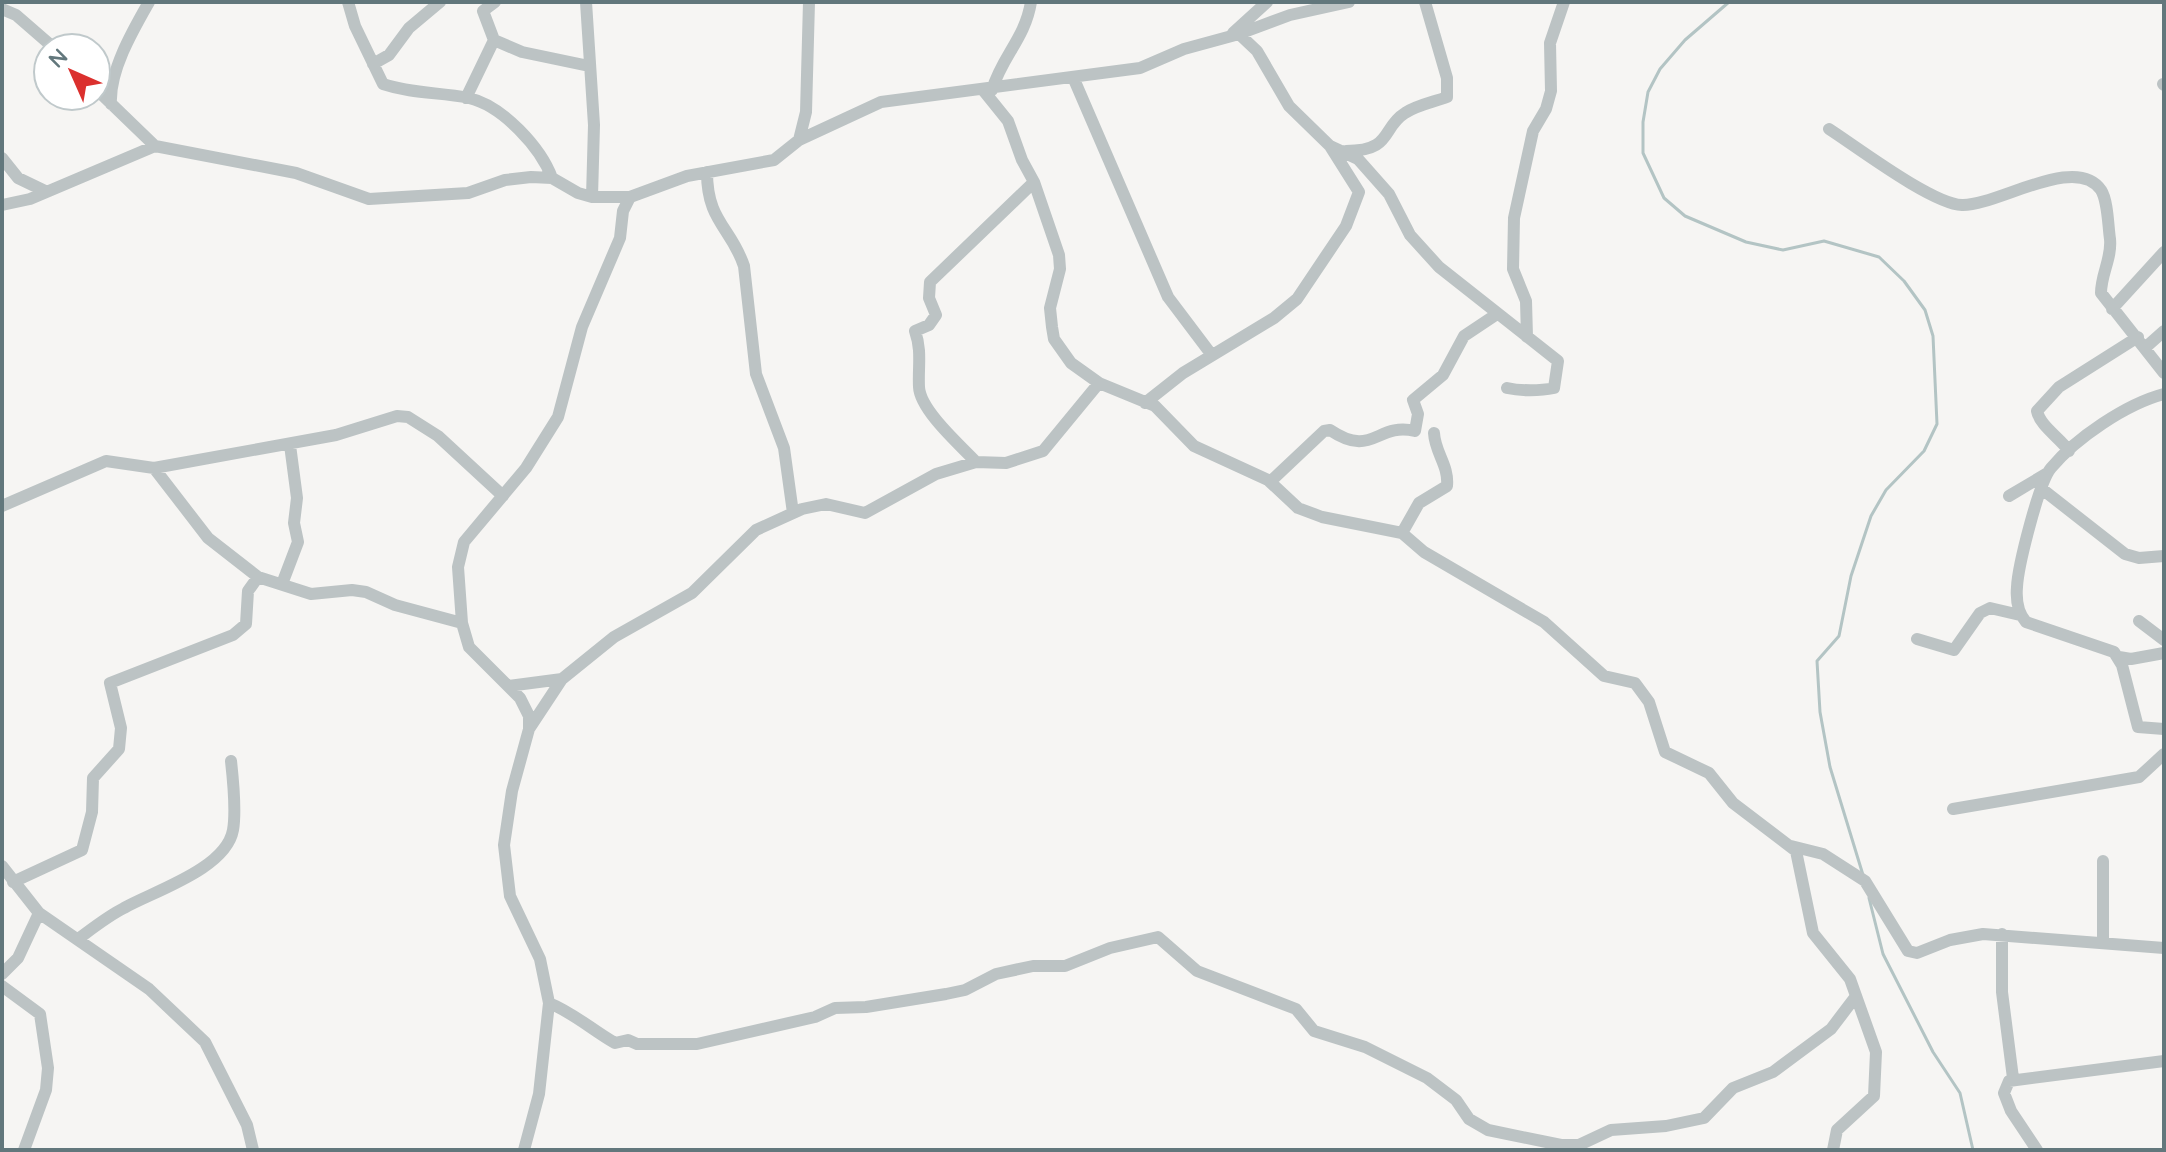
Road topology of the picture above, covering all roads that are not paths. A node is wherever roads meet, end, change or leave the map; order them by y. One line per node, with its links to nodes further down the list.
1 (149, 2): 20 (street)
2 (348, 2): 16 (street)
3 (440, 2): 16 (street)
4 (495, 2): 15 (street)
5 (586, 2): 17 (street)
6 (809, 2): 24 (street)
7 (1031, 2): 19 (street)
8 (1267, 2): 14 (street)
9 (1349, 2): 14 (street)
10 (1425, 2): 27 (street)
11 (1564, 2): 40 (street)
12 (2, 9): 13 (street)
13 (36, 32)
14 (1233, 35): 18 (street); 26 (street)
15 (494, 40): 17 (street); 21 (street)
16 (373, 64): 21 (street)
17 (589, 66): 33 (street)
18 (1073, 77): 19 (street); 42 (street)
19 (988, 90): 24 (street); 31 (street)
20 (112, 91)
21 (466, 98): 30 (street)
22 (112, 105): 25 (street)
23 (1829, 129): 37 (street)
24 (799, 140): 29 (street)
25 (155, 146): 30 (street); 32 (street)
26 (1330, 146): 27 (street); 42 (street)
27 (1346, 151): 38 (street)
28 (2, 158): 32 (street)
29 (707, 172): 34 (street); 59 (street)
30 (552, 178): 33 (street)
31 (1034, 182): 44 (street); 51 (street)
32 (45, 191): 35 (street)
33 (592, 197): 34 (street)
34 (630, 197): 56 (street)
35 (2, 205)
36 (2164, 252): 37 (street)
37 (2112, 309): 41 (street)
38 (1497, 314): 40 (street); 54 (street)
39 (2164, 331): 41 (street)
40 (1527, 337): 45 (street)
41 (2142, 342): 43 (street); 50 (street)
42 (1211, 354): 47 (street)
43 (2164, 373)
44 (1099, 383): 47 (street); 51 (street)
45 (1507, 388)
46 (2164, 394): 50 (street)
47 (1145, 403): 54 (street)
48 (1434, 433): 60 (street)
49 (290, 445): 52 (street); 56 (street); 63 (street)
50 (2069, 451): 53 (street)
51 (976, 462): 59 (street)
52 (154, 468): 58 (street); 62 (street)
53 (2046, 474): 55 (street); 57 (street)
54 (1270, 482): 60 (street)
55 (2042, 489): 61 (street); 64 (street)
56 (503, 496): 66 (street)
57 (2009, 496)
58 (2, 506)
59 (793, 513): 71 (street)
60 (1402, 533): 78 (street)
61 (2164, 556)
62 (258, 577): 63 (street); 81 (street)
63 (282, 584): 66 (street)
64 (2020, 615): 67 (street); 70 (street)
65 (2139, 621): 68 (street)
66 (462, 623): 72 (street)
67 (1917, 639)
68 (2164, 640)
69 (2164, 653): 70 (street)
70 (2119, 657): 74 (street)
71 (562, 679): 72 (street); 73 (street)
72 (508, 686): 73 (street)
73 (529, 729): 90 (street)
74 (2164, 729)
75 (2164, 754): 77 (street)
76 (231, 761): 84 (street)
77 (1953, 809)
78 (1791, 846): 83 (street); 89 (street)
79 (2103, 861): 85 (street)
80 (2, 866): 81 (street)
81 (13, 882): 82 (street)
82 (39, 913): 84 (street); 87 (street)
83 (2002, 934): 85 (street); 92 (street)
84 (78, 939): 94 (street)
85 (2103, 943): 86 (street)
86 (2164, 948)
87 (2, 974)
88 (2, 986): 93 (street)
89 (1856, 996): 90 (street); 96 (street)
90 (549, 1003): 95 (street)
91 (2164, 1061): 92 (street)
92 (2013, 1078): 97 (street)
93 (24, 1150)
94 (253, 1150)
95 (524, 1150)
96 (1833, 1150)
97 (2037, 1150)

